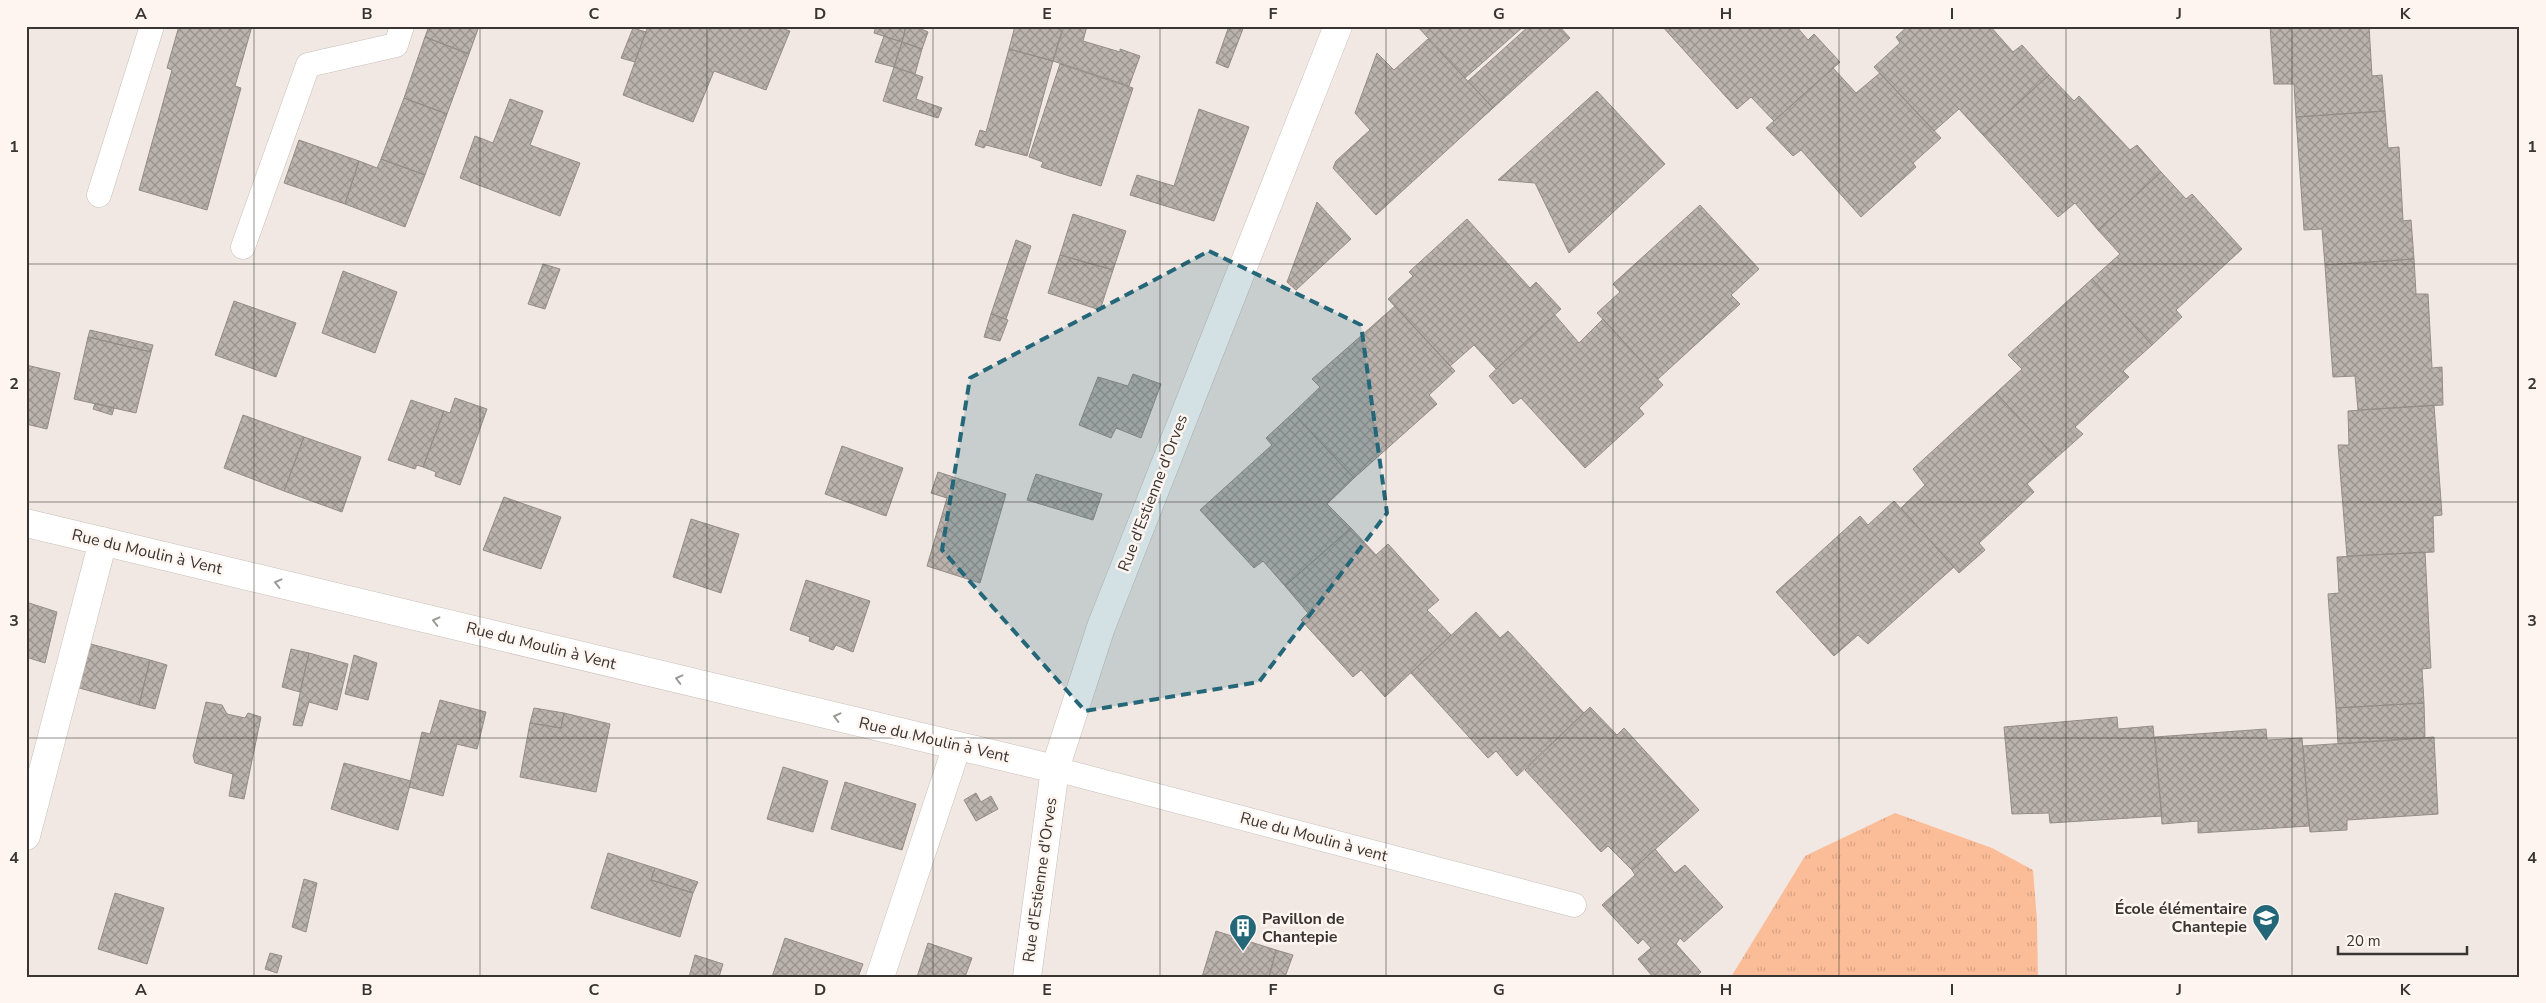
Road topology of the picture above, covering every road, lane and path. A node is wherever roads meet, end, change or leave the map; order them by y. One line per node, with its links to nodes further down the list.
1 (152, 26): 4 (lane)
2 (402, 26): 5 (lane)
3 (1338, 26): 9 (street, Rue d'Estienne d'Orves)
4 (99, 195)
5 (243, 247)
6 (26, 523): 7 (street, Rue du Moulin à Vent)
7 (103, 541): 8 (street, Rue du Moulin à Vent, one-way to 7); 10 (street)
8 (957, 746): 9 (street, Rue du Moulin à Vent); 12 (street)
9 (1055, 769): 11 (lane, Rue du Moulin à vent); 13 (street, Rue d'Estienne d'Orves)
10 (26, 836)
11 (1574, 905)
12 (880, 977)
13 (1027, 977)

